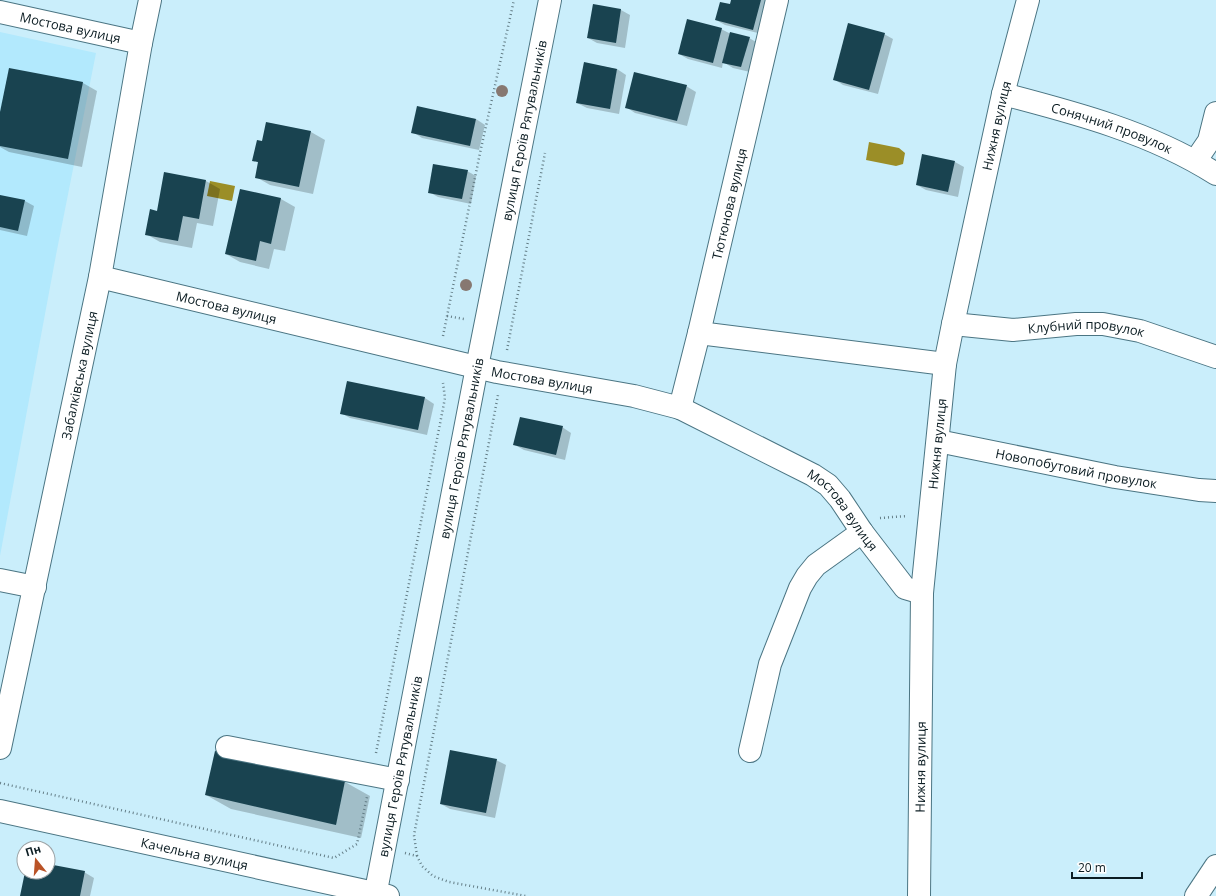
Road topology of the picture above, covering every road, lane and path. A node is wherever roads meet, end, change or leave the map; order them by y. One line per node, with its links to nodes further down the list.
1 (150, 0): 7 (street, Забалківська вулиця)
2 (514, 0): 17 (path)
3 (550, 0): 19 (street, вулиця Героїв Рятувальників)
4 (777, 0): 15 (street, Тютюнова вулиця)
5 (1028, 0): 8 (street, Нижня вулиця)
6 (0, 12): 7 (street, Мостова вулиця)
7 (141, 42): 13 (street, Забалківська вулиця)
8 (1004, 94): 11 (street, Сонячний провулок); 14 (street, Нижня вулиця)
9 (1216, 113): 11 (street)
10 (546, 148): 20 (path)
11 (1196, 160): 12 (street, Сонячний провулок)
12 (1216, 174)
13 (100, 277): 17 (street, Мостова вулиця); 28 (street, Забалківська вулиця)
14 (953, 324): 16 (street, Клубний провулок); 18 (street, Нижня вулиця)
15 (699, 333): 18 (street); 21 (street, Тютюнова вулиця)
16 (1216, 356)
17 (439, 357): 19 (street, Мостова вулиця); 33 (path)
18 (945, 364): 22 (street, Нижня вулиця)
19 (477, 367): 20 (street, Мостова вулиця); 34 (street, вулиця Героїв Рятувальників)
20 (502, 373): 21 (street, Мостова вулиця); 38 (path)
21 (680, 408): 25 (street, Мостова вулиця)
22 (938, 441): 23 (street, Новопобутовий провулок); 24 (street, Нижня вулиця)
23 (1216, 491)
24 (932, 498): 25 (path); 29 (street, Нижня вулиця)
25 (850, 514): 26 (street, Мостова вулиця)
26 (862, 532): 29 (street, Мостова вулиця); 32 (street)
27 (0, 580): 28 (street)
28 (35, 587): 31 (street, Забалківська вулиця)
29 (922, 593): 42 (street, Нижня вулиця)
30 (227, 747): 33 (street)
31 (0, 748)
32 (750, 751)
33 (371, 775): 34 (street); 35 (path)
34 (398, 780): 37 (street, вулиця Героїв Рятувальників)
35 (0, 783)
36 (0, 811): 40 (street, Качельна вулиця)
37 (385, 849): 38 (path); 40 (street, вулиця Героїв Рятувальників)
38 (417, 856): 41 (path)
39 (1216, 866): 43 (street)
40 (380, 895)
41 (526, 896)
42 (919, 896)
43 (1196, 896)

